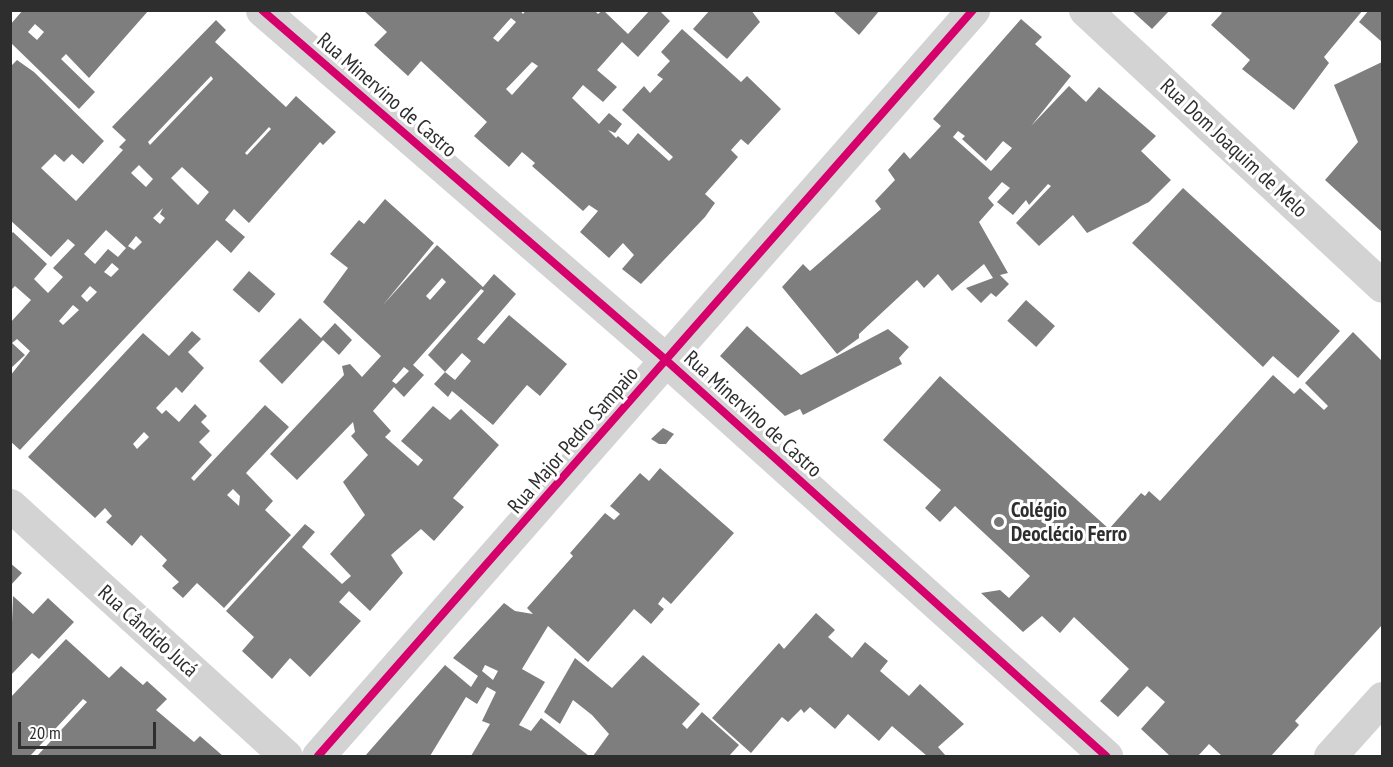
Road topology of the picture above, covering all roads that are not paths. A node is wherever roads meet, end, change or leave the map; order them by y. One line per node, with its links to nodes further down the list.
1 (262, 10): 5 (street, Rua Minervino de Castro)
2 (973, 10): 5 (street, Rua Major Pedro Sampaio)
3 (1085, 10): 4 (street, Rua Dom Joaquim de Melo)
4 (1383, 286)
5 (667, 361): 9 (street, Rua Major Pedro Sampaio); 10 (street, Rua Minervino de Castro)
6 (10, 505): 8 (street, Rua Cândido Jucá)
7 (1383, 699): 11 (street)
8 (286, 756)
9 (318, 756)
10 (1106, 756)
11 (1330, 756)

